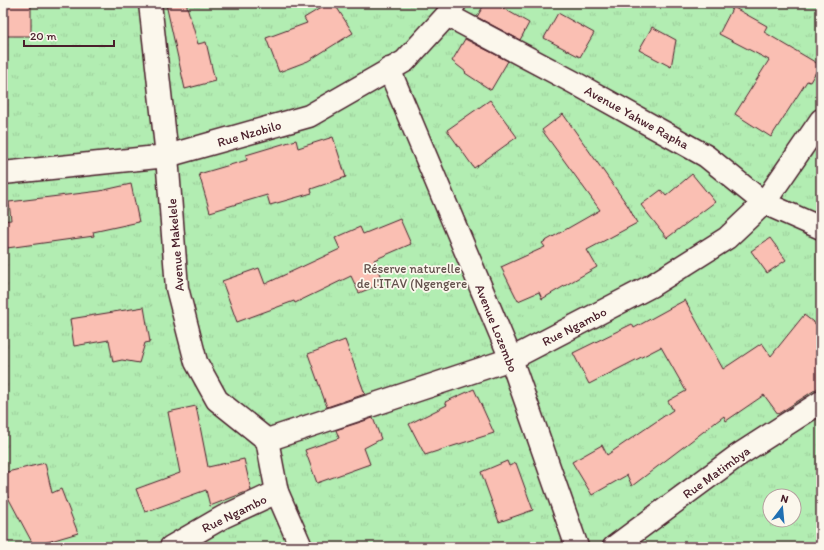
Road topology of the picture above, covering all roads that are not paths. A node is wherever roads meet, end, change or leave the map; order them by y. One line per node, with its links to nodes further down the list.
1 (150, 3): 5 (street, Avenue Makelele)
2 (451, 9): 3 (street, Rue Nzobilo); 7 (street, Avenue Yahwe Rapha)
3 (389, 69): 5 (street, Rue Nzobilo); 9 (street, Avenue Lozembo)
4 (821, 120): 7 (street, Rue Ngambo)
5 (167, 156): 6 (street, Rue Nzobilo); 11 (street, Avenue Makelele)
6 (3, 173)
7 (764, 203): 8 (street, Avenue Yahwe Rapha); 9 (street, Rue Ngambo)
8 (821, 228)
9 (511, 359): 11 (street, Rue Ngambo); 15 (street, Avenue Lozembo)
10 (821, 402): 16 (street, Rue Matimbya)
11 (267, 440): 12 (street)
12 (277, 492): 13 (street, Rue Ngambo); 14 (street)
13 (171, 547)
14 (301, 547)
15 (577, 547)
16 (614, 547)

